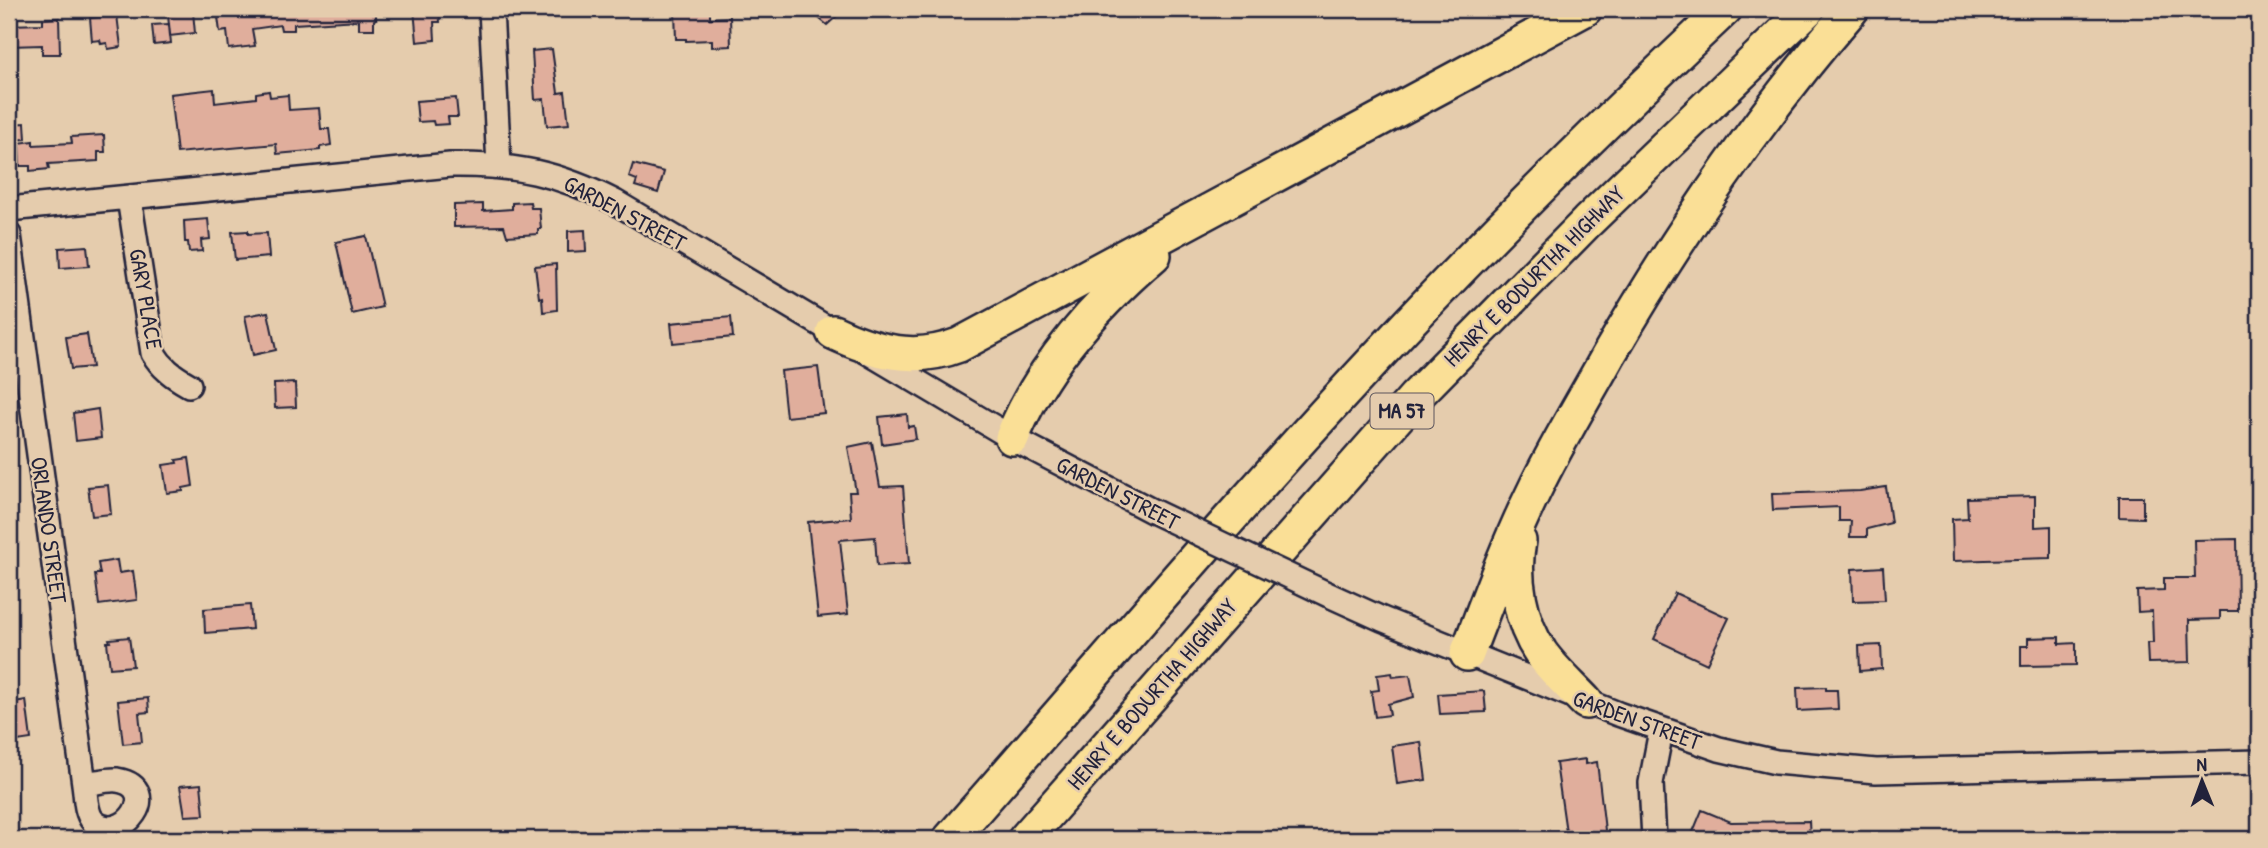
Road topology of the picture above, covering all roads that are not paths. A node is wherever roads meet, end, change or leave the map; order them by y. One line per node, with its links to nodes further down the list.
1 (491, 9): 6 (street)
2 (1585, 9): 7 (highway)
3 (1725, 9): 20 (highway, MA 57)
4 (1808, 9): 21 (highway, HENRY E BODURTHA HIGHWAY / MA 57)
5 (1852, 9): 14 (highway)
6 (499, 166): 8 (street, GARDEN STREET); 11 (street, GARDEN STREET)
7 (1242, 194): 11 (highway); 13 (highway)
8 (129, 198): 9 (street, GARDEN STREET); 12 (street, GARY PLACE)
9 (9, 209)
10 (9, 235): 19 (street, ORLANDO STREET)
11 (833, 332): 13 (street, GARDEN STREET)
12 (189, 385)
13 (1012, 438): 15 (street, GARDEN STREET, bridge)
14 (1534, 490): 15 (highway); 16 (highway)
15 (1467, 654): 16 (street, GARDEN STREET)
16 (1586, 702): 17 (street, GARDEN STREET)
17 (1661, 731): 18 (street, GARDEN STREET); 22 (street)
18 (2259, 762)
19 (84, 784)
20 (950, 839)
21 (1025, 839)
22 (1654, 839)

